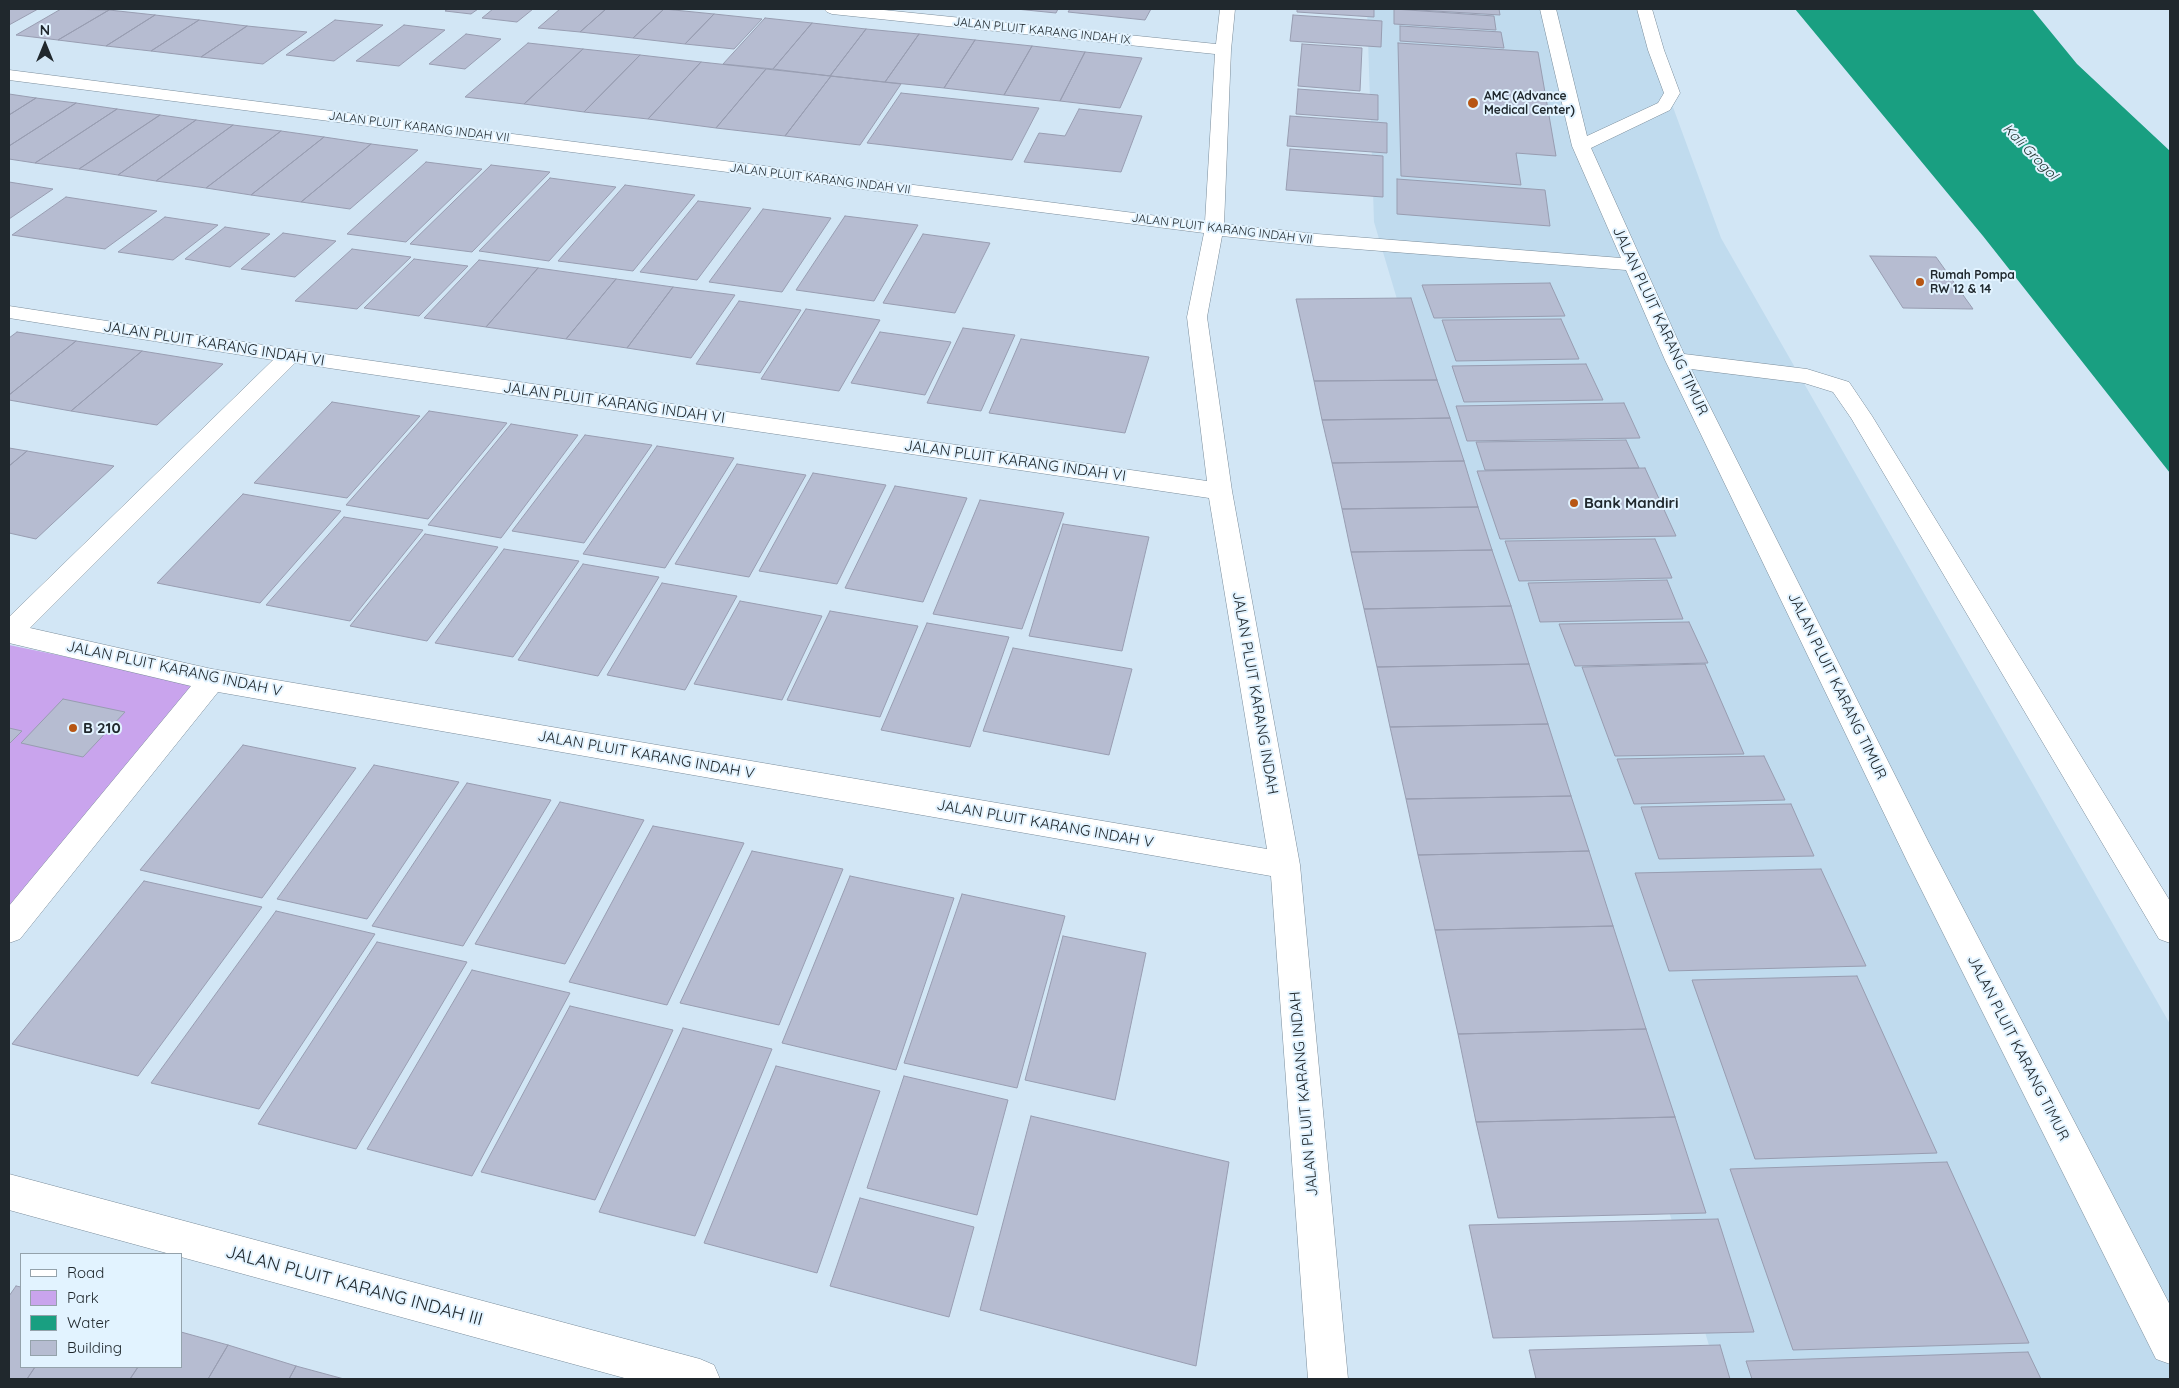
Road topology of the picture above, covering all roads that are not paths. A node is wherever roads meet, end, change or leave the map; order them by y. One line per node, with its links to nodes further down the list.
1 (832, 9): 5 (street, JALAN PLUIT KARANG INDAH IX)
2 (1228, 9): 5 (street, JALAN PLUIT KARANG INDAH)
3 (1548, 9): 7 (street, JALAN PLUIT KARANG TIMUR)
4 (1645, 9): 7 (street)
5 (1223, 50): 8 (street, JALAN PLUIT KARANG INDAH)
6 (9, 74): 8 (street, JALAN PLUIT KARANG INDAH VII)
7 (1581, 146): 9 (street, JALAN PLUIT KARANG TIMUR)
8 (1214, 229): 9 (street, JALAN PLUIT KARANG INDAH VII); 13 (street, JALAN PLUIT KARANG INDAH)
9 (1634, 264): 12 (street, JALAN PLUIT KARANG TIMUR)
10 (9, 312): 11 (street, JALAN PLUIT KARANG INDAH VI)
11 (290, 356): 13 (street, JALAN PLUIT KARANG INDAH VI); 14 (street)
12 (1676, 360): 18 (street); 20 (street, JALAN PLUIT KARANG TIMUR)
13 (1220, 491): 16 (street, JALAN PLUIT KARANG INDAH)
14 (9, 633): 15 (street, JALAN PLUIT KARANG INDAH V)
15 (212, 680): 16 (street, JALAN PLUIT KARANG INDAH V); 17 (street)
16 (1285, 865): 22 (street, JALAN PLUIT KARANG INDAH)
17 (9, 929)
18 (2170, 929)
19 (9, 1192): 21 (street, JALAN PLUIT KARANG INDAH III)
20 (2170, 1345)
21 (700, 1379)
22 (1328, 1379)

